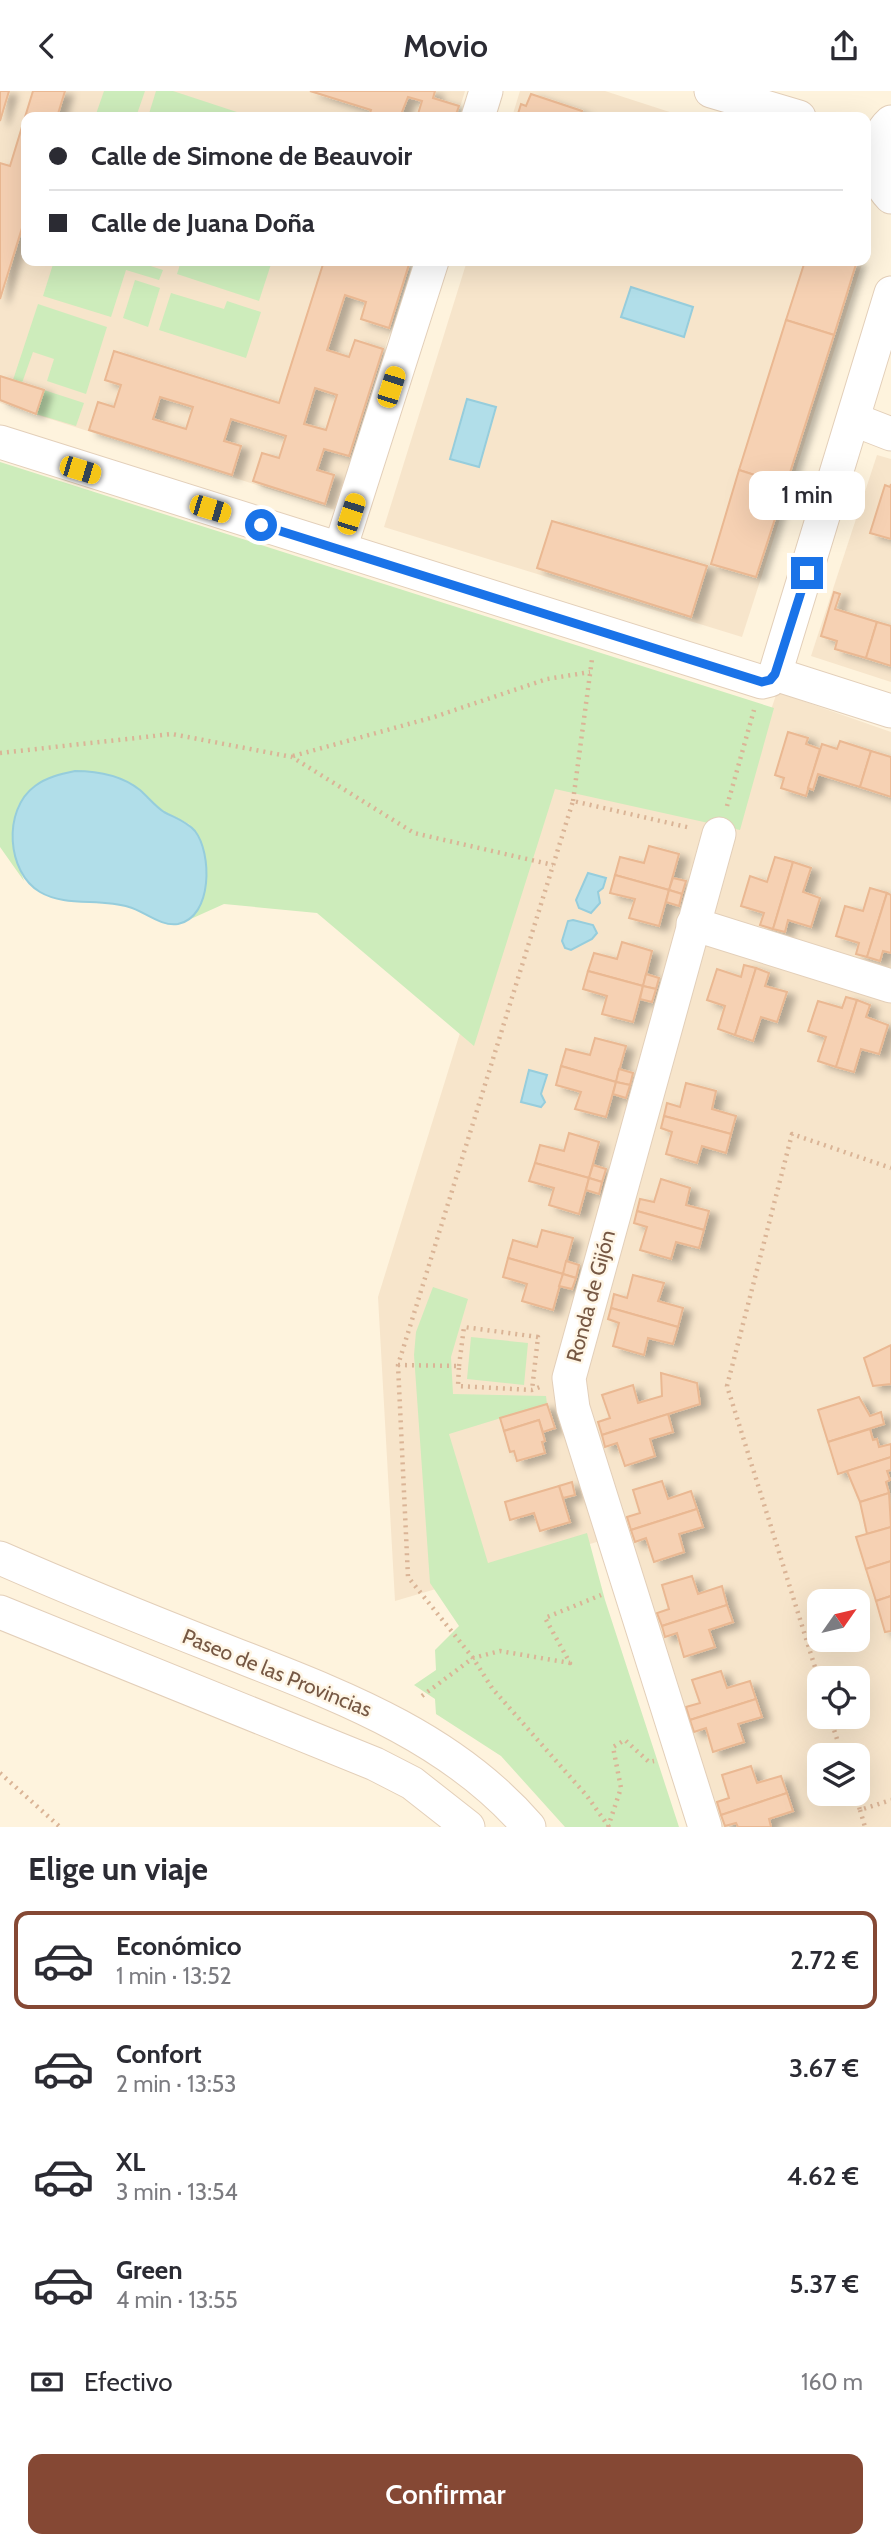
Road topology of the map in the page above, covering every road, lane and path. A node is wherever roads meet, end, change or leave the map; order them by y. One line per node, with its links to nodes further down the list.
1 (486, 91): 3 (street)
2 (711, 91): 4 (street)
3 (480, 112)
4 (782, 112)
5 (878, 133): 6 (street)
6 (891, 197)
7 (430, 266): 12 (street)
8 (891, 293): 9 (street)
9 (855, 420): 10 (street); 15 (street)
10 (891, 434)
11 (0, 442): 12 (street)
12 (340, 549): 15 (street)
13 (593, 653): 14 (path)
14 (590, 672): 18 (path); 19 (path)
15 (769, 678): 16 (street); 20 (path)
16 (891, 711)
17 (0, 753): 18 (path)
18 (292, 757): 21 (path)
19 (573, 801): 20 (path); 21 (path)
20 (719, 834): 22 (street, Ronda de Gijón)
21 (553, 865): 26 (path)
22 (693, 924): 23 (street); 46 (street, Ronda de Gijón)
23 (891, 986)
24 (891, 1168): 35 (path)
25 (527, 1364): 27 (path)
26 (398, 1365): 28 (path); 34 (path)
27 (535, 1365): 28 (path); 30 (path)
28 (459, 1366): 30 (path)
29 (551, 1384): 30 (path)
30 (532, 1390)
31 (0, 1558): 44 (street, Paseo de las Provincias)
32 (608, 1592): 34 (path)
33 (0, 1612): 43 (street)
34 (473, 1658): 36 (path); 45 (path)
35 (815, 1666)
36 (422, 1696)
37 (662, 1759): 45 (path)
38 (0, 1774): 42 (path)
39 (891, 1800): 41 (path)
40 (859, 1806): 41 (path)
41 (860, 1810): 47 (path)
42 (60, 1827)
43 (468, 1827)
44 (529, 1827)
45 (608, 1827)
46 (705, 1827)
47 (865, 1827)

